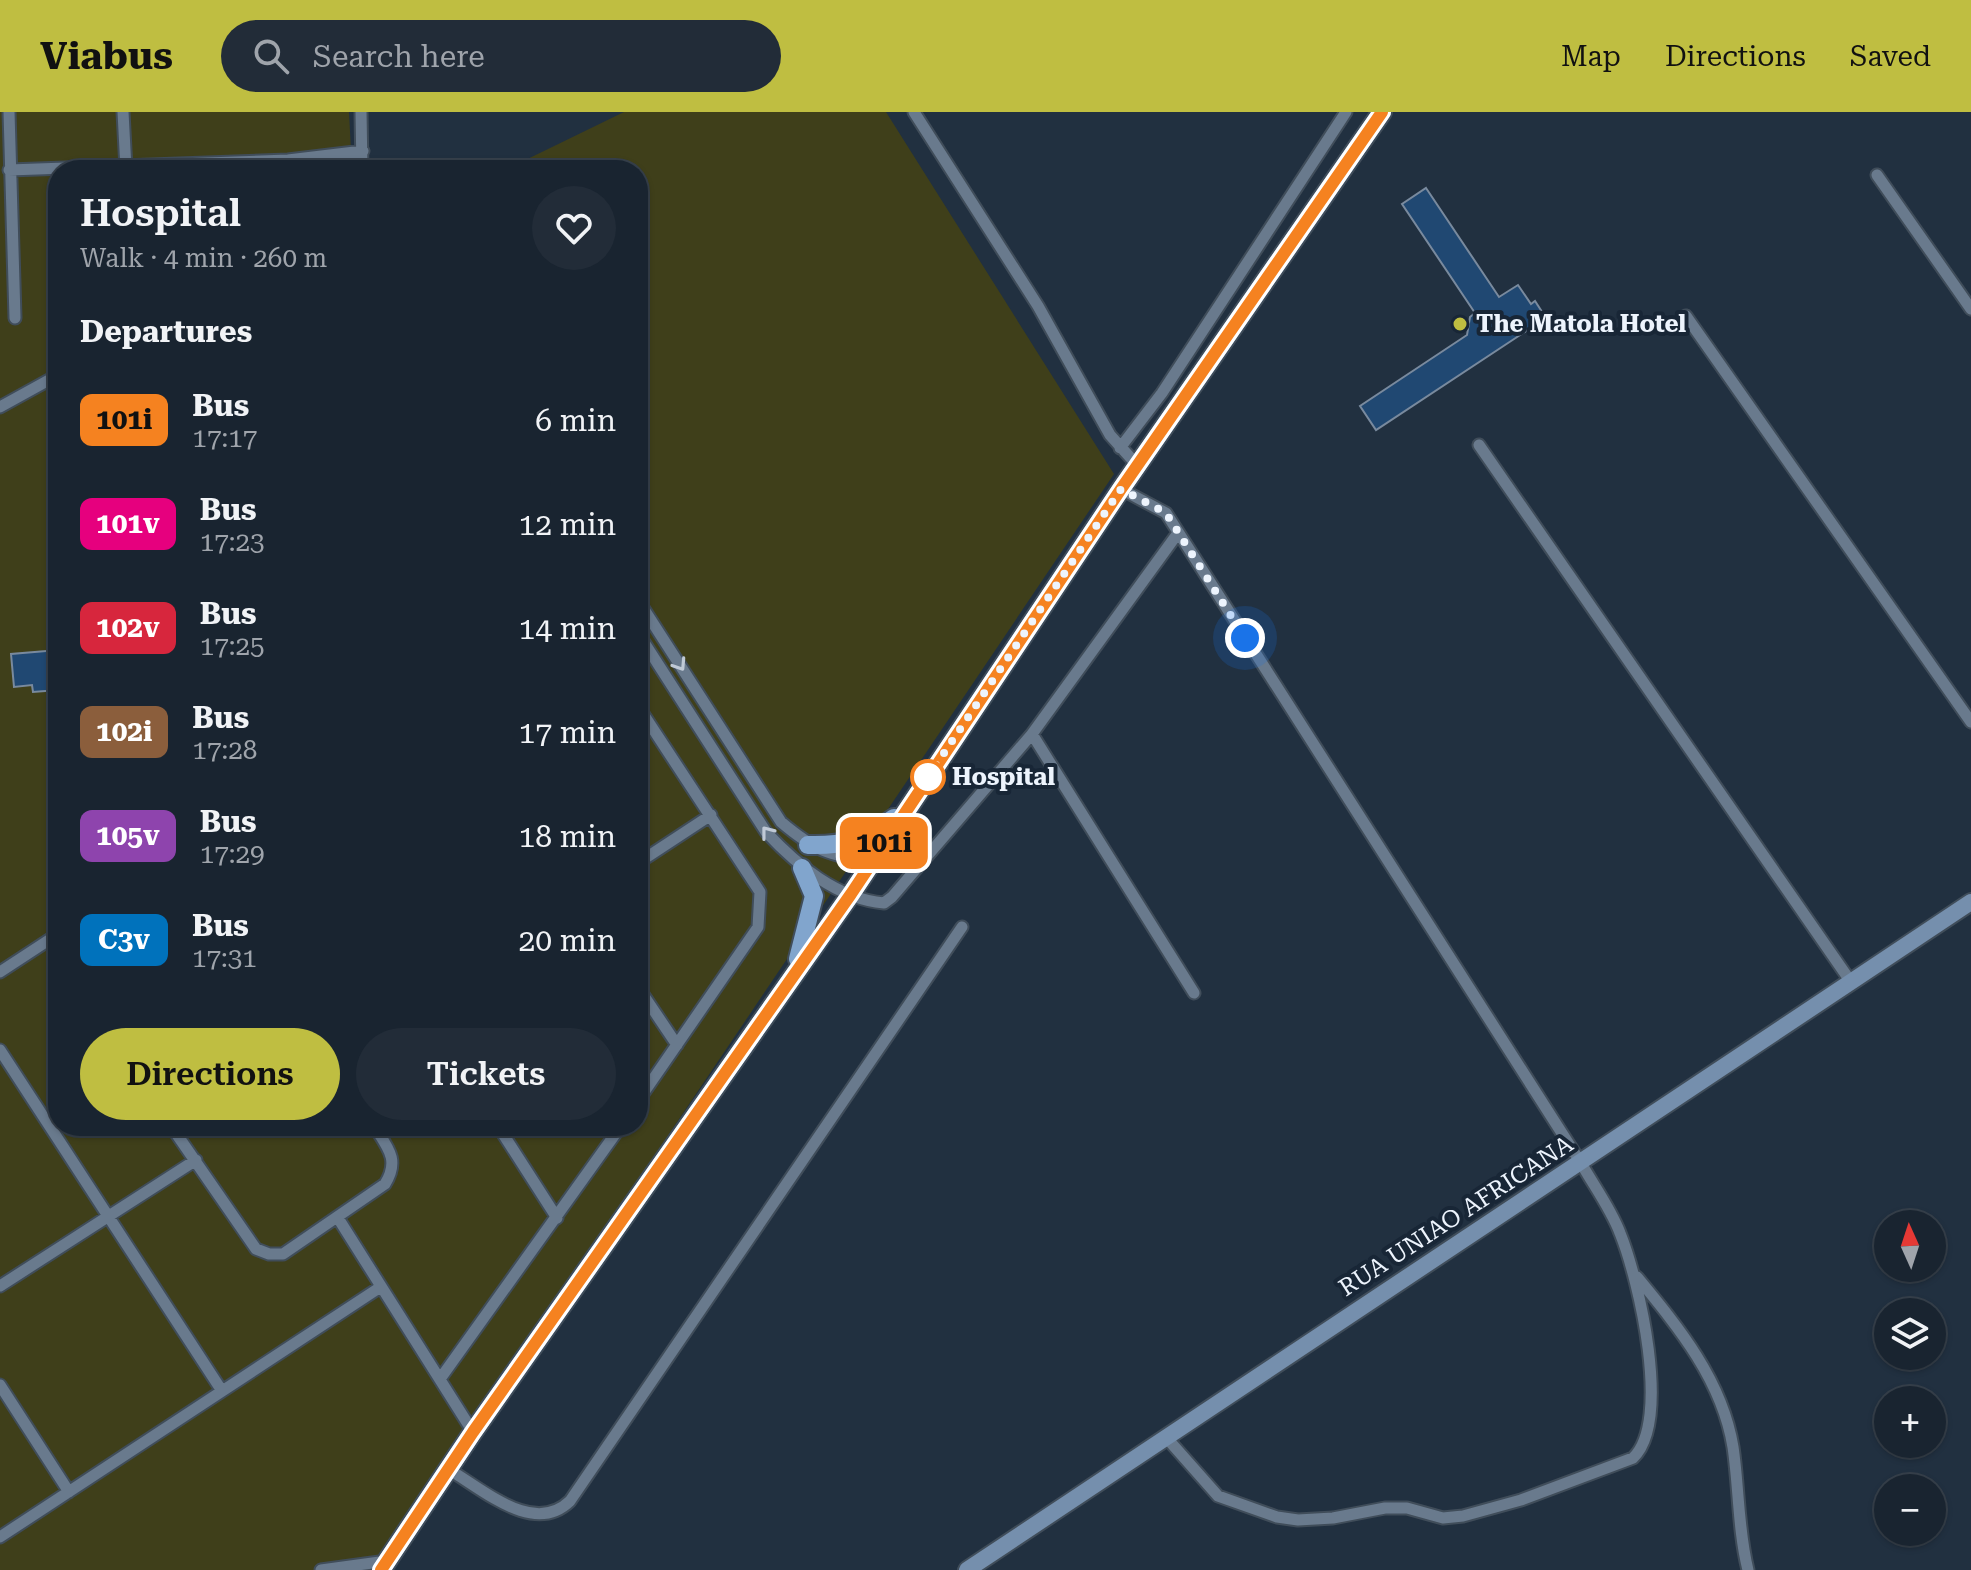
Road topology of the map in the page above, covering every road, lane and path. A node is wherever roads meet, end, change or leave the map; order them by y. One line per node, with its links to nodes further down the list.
1 (9, 112): 12 (street)
2 (123, 112): 8 (street)
3 (361, 112): 7 (street)
4 (914, 112): 20 (street)
5 (1346, 112): 20 (street)
6 (1382, 112): 21 (main road)
7 (363, 151): 9 (street); 10 (street)
8 (126, 160)
9 (295, 160)
10 (363, 160)
11 (48, 169): 12 (street)
12 (9, 170): 16 (street)
13 (1877, 175): 14 (street)
14 (1971, 309)
15 (1686, 316): 27 (street)
16 (15, 318)
17 (48, 381): 18 (street)
18 (0, 407)
19 (1479, 445): 41 (street)
20 (1120, 448): 21 (street)
21 (1137, 465): 22 (main road)
22 (1121, 489): 23 (street); 29 (main road)
23 (1178, 533): 28 (street); 54 (street)
24 (648, 616): 31 (street, one-way to 31)
25 (648, 649): 34 (street, one-way to 25)
26 (648, 721): 30 (street)
27 (1971, 722)
28 (1032, 734): 35 (street); 42 (street)
29 (908, 807): 31 (main road); 33 (main road)
30 (711, 815): 32 (street); 44 (street)
31 (808, 845): 33 (street)
32 (648, 856)
33 (872, 861): 35 (main road)
34 (802, 868): 35 (street); 40 (main road)
35 (851, 894): 40 (main road)
36 (1971, 902): 41 (main road, RUA UNIAO AFRICANA)
37 (962, 927): 66 (street)
38 (48, 941): 39 (street)
39 (0, 972)
40 (793, 977): 64 (main road)
41 (1851, 982): 54 (main road, RUA UNIAO AFRICANA)
42 (1194, 993)
43 (648, 1002): 44 (street)
44 (677, 1045): 46 (street)
45 (0, 1050): 47 (street)
46 (648, 1087)
47 (48, 1125)
48 (55, 1136): 55 (street)
49 (178, 1136): 53 (street)
50 (380, 1136): 56 (street)
51 (504, 1136): 57 (street)
52 (614, 1136): 57 (street)
53 (196, 1160): 55 (street); 56 (street)
54 (1581, 1163): 58 (street); 65 (main road, RUA UNIAO AFRICANA)
55 (107, 1217): 59 (street); 63 (street)
56 (338, 1218): 60 (street)
57 (557, 1218): 61 (street)
58 (1634, 1274): 65 (street); 72 (street)
59 (0, 1286)
60 (379, 1288): 61 (street); 63 (street)
61 (440, 1379): 64 (street)
62 (0, 1385): 67 (street)
63 (222, 1391): 67 (street)
64 (473, 1432): 66 (main road)
65 (1165, 1436): 71 (main road, RUA UNIAO AFRICANA)
66 (448, 1469): 69 (main road)
67 (69, 1492): 68 (street)
68 (0, 1537)
69 (384, 1565): 70 (street)
70 (321, 1570)
71 (967, 1570)
72 (1748, 1570)

